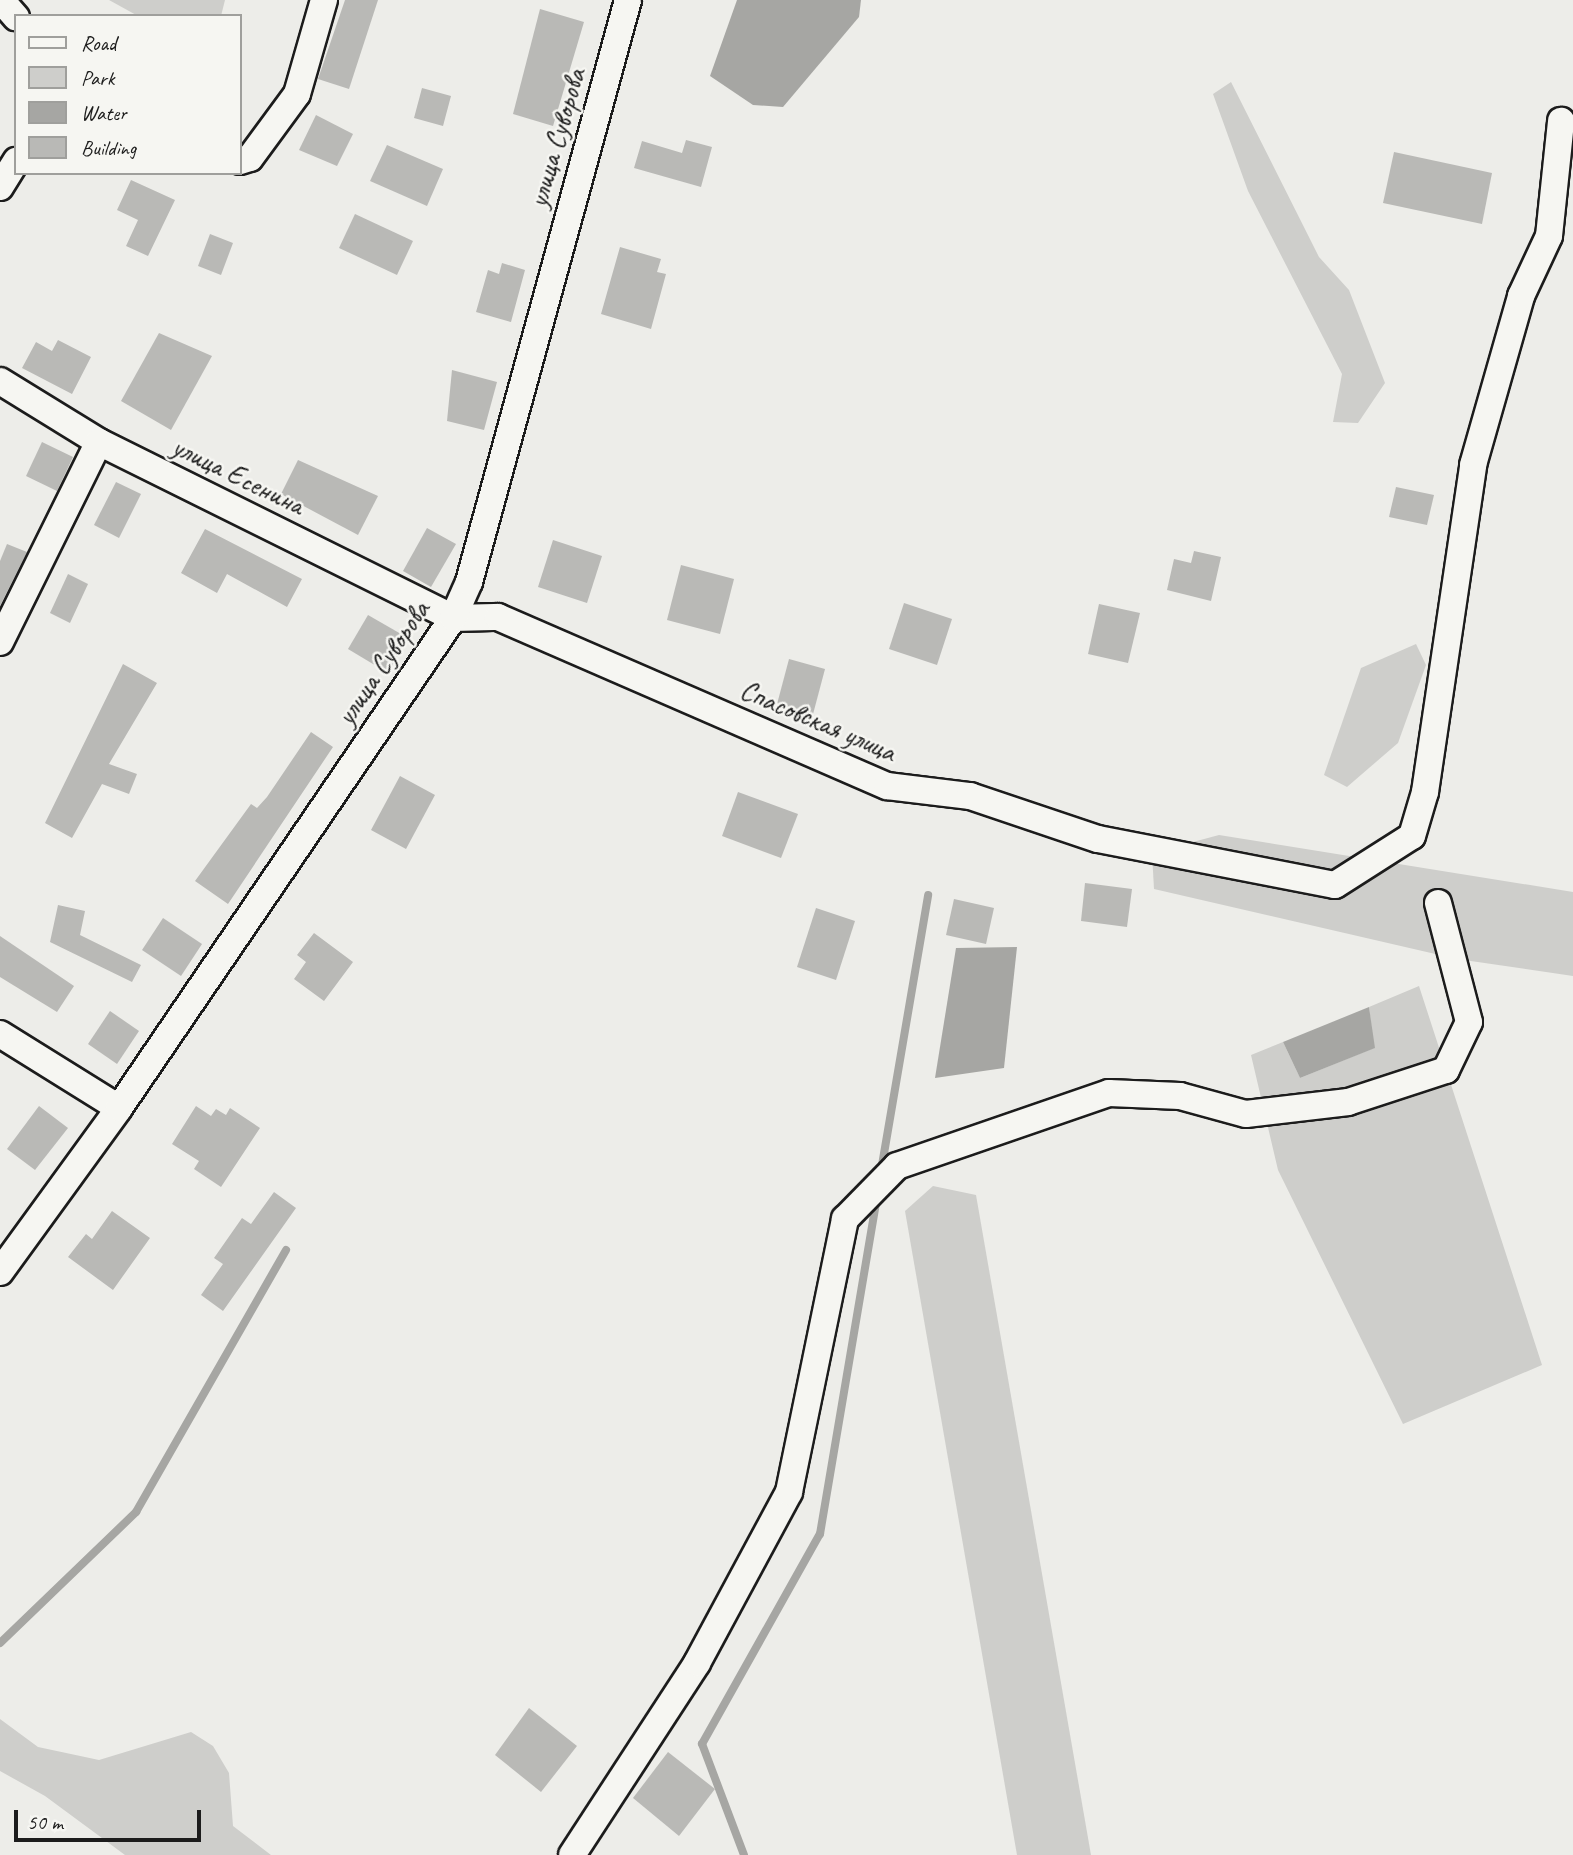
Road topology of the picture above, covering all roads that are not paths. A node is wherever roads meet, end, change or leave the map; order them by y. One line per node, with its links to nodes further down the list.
1 (1, 0): 4 (street)
2 (324, 0): 6 (street)
3 (628, 0): 11 (street, улица Суворова)
4 (14, 15)
5 (1561, 121): 11 (street, Спасовская улица)
6 (242, 160)
7 (14, 164): 8 (street)
8 (0, 187)
9 (0, 381): 10 (street, улица Есенина)
10 (99, 442): 11 (street, улица Есенина); 12 (street)
11 (453, 618): 15 (street, улица Суворова)
12 (0, 642)
13 (1438, 904): 17 (street)
14 (0, 1034): 15 (street)
15 (119, 1108): 16 (street, улица Суворова)
16 (0, 1272)
17 (572, 1855)

